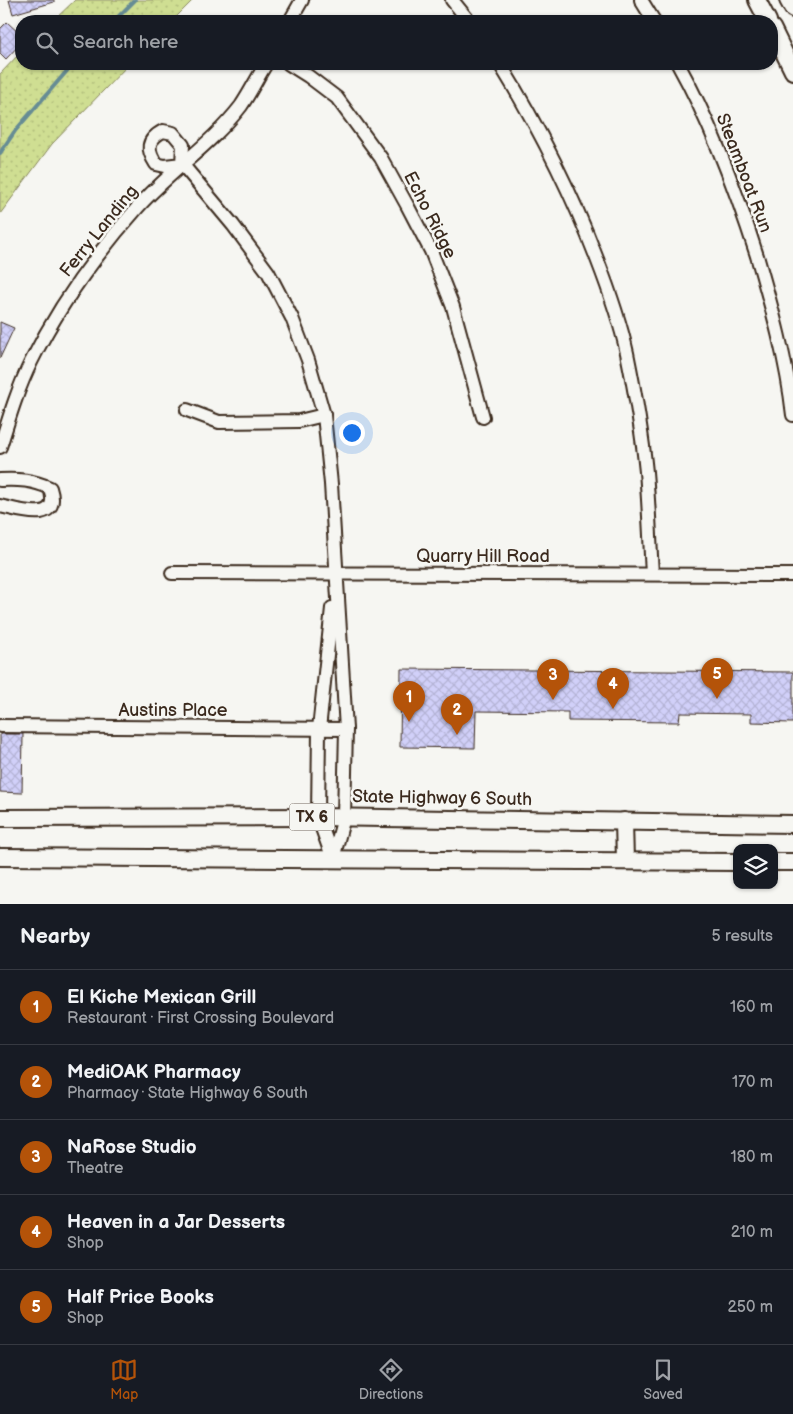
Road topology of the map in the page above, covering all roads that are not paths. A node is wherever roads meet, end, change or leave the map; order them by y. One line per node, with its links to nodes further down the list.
1 (302, 0): 7 (street)
2 (452, 0): 8 (street)
3 (641, 0): 9 (street)
4 (757, 0): 10 (main road)
5 (788, 0): 6 (main road)
6 (793, 9)
7 (293, 15)
8 (464, 15)
9 (650, 15)
10 (765, 15)
11 (778, 40): 16 (main road)
12 (262, 70): 17 (street, Ferry Landing)
13 (298, 70): 21 (street, Echo Ridge)
14 (504, 70): 27 (street)
15 (681, 70): 20 (street, Steamboat Run)
16 (793, 71)
17 (182, 164): 19 (street); 22 (street, Ferry Landing)
18 (187, 410): 19 (street)
19 (324, 415): 26 (street)
20 (793, 415)
21 (483, 417)
22 (0, 447)
23 (0, 480): 24 (street)
24 (0, 506)
25 (172, 573): 26 (street, Quarry Hill Road)
26 (336, 573): 27 (street, Quarry Hill Road); 30 (street); 31 (street)
27 (652, 574): 28 (street, Quarry Hill Road)
28 (793, 575)
29 (0, 726): 30 (street, Austins Place)
30 (319, 729): 31 (street, Austins Place); 32 (street)
31 (346, 729): 33 (street)
32 (318, 817): 33 (main road, State Highway 6 South / TX 6); 34 (main road, State Highway 6 South / TX 6); 38 (street)
33 (344, 817): 35 (main road, State Highway 6 South / TX 6); 38 (street)
34 (0, 818)
35 (624, 821): 36 (main road, State Highway 6 South / TX 6); 39 (main road)
36 (793, 824)
37 (0, 857): 38 (main road)
38 (333, 859): 39 (main road)
39 (625, 861): 40 (main road)
40 (733, 862)
41 (778, 862): 42 (main road)
42 (793, 862)

